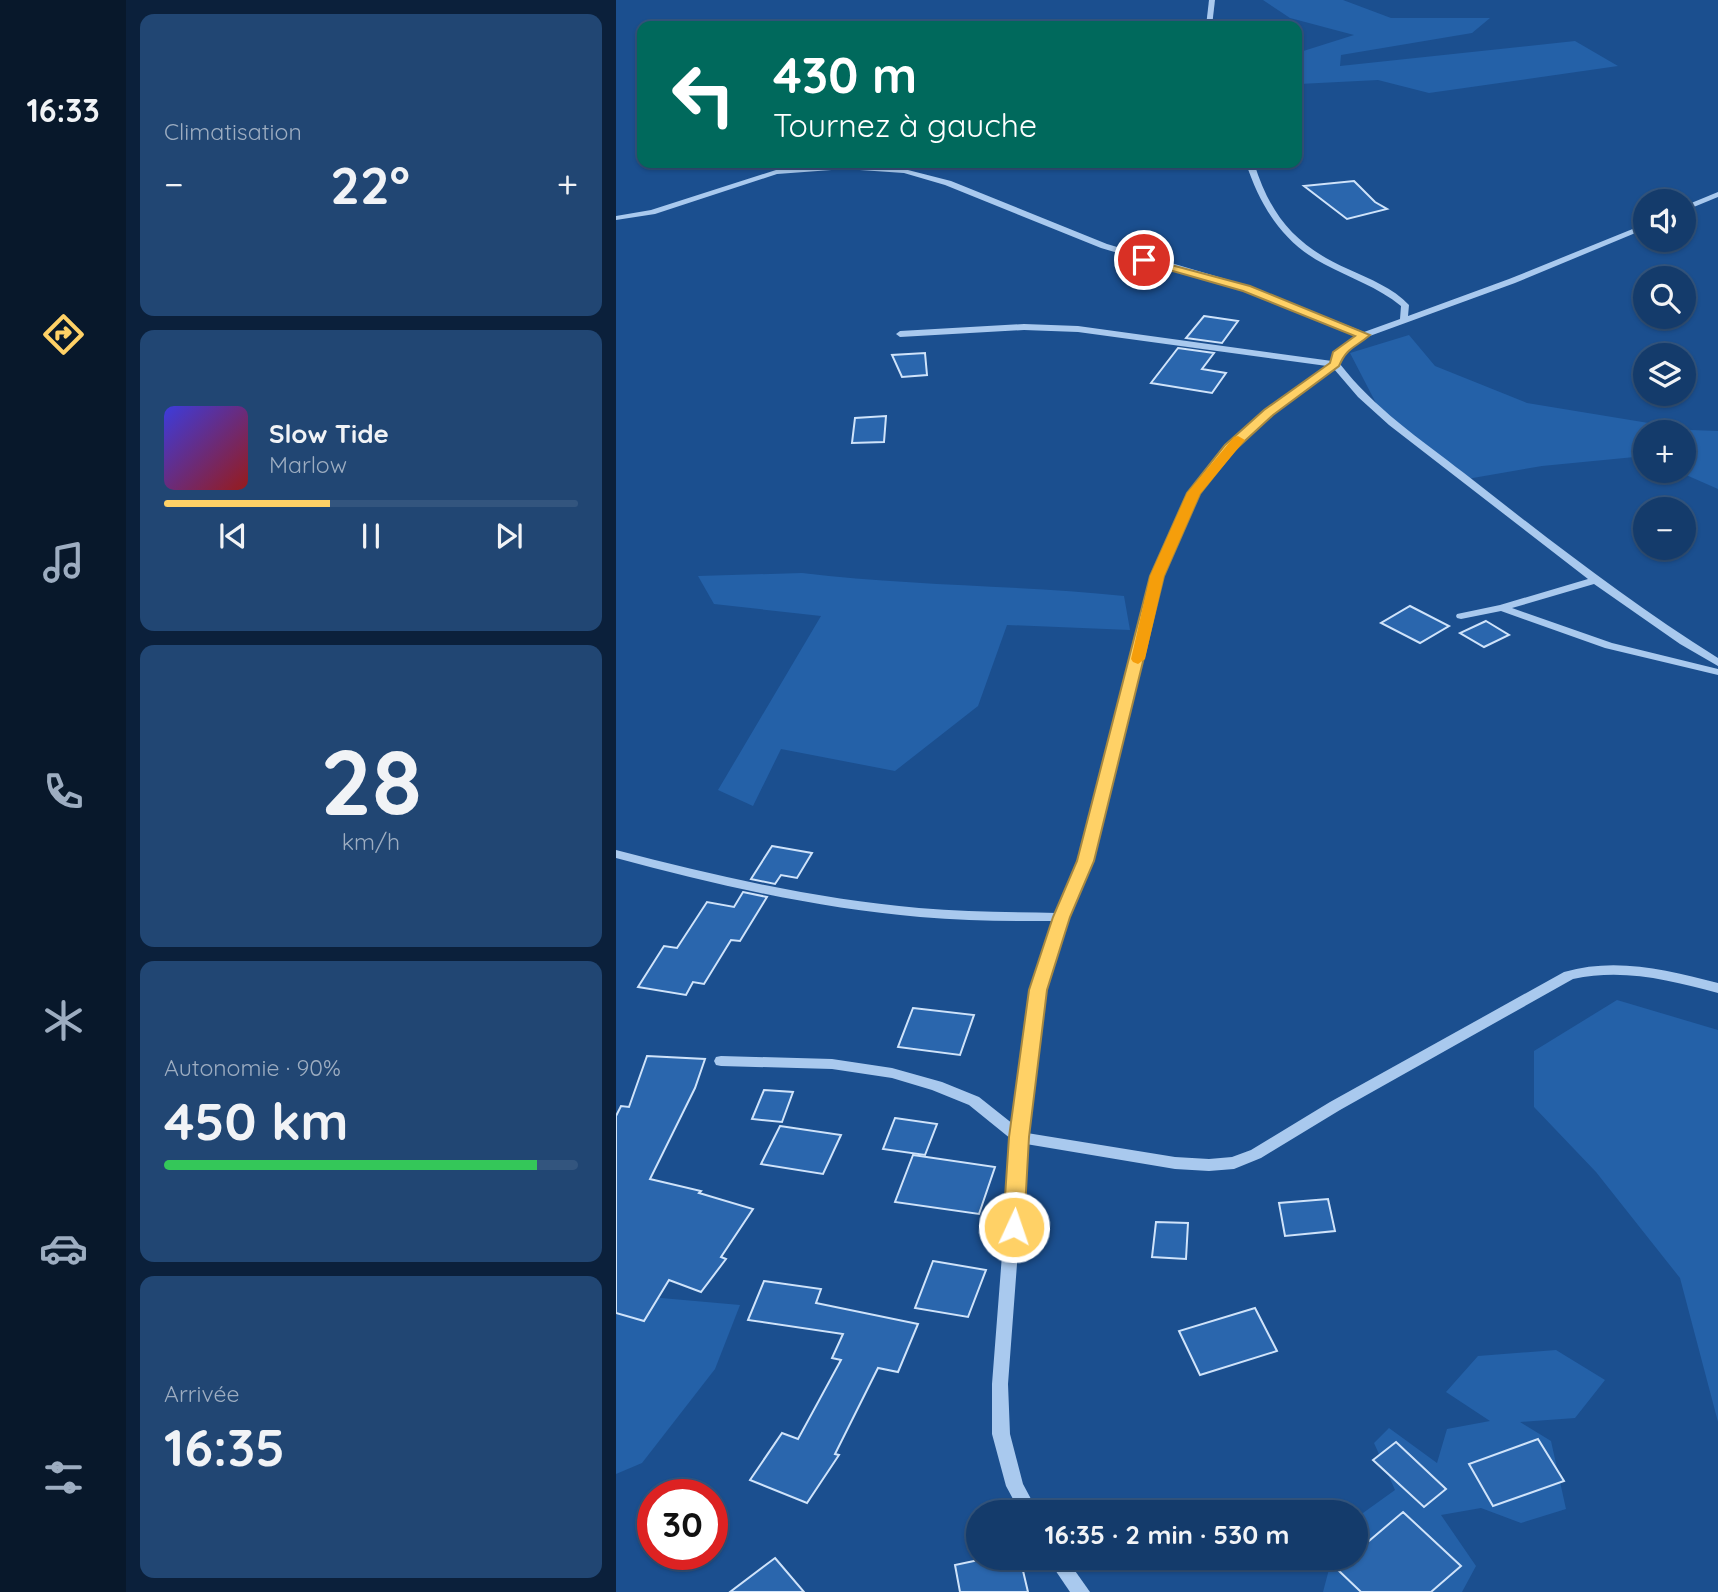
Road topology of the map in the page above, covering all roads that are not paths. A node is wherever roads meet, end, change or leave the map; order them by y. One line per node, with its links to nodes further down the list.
1 (1212, 0): 2 (street)
2 (1210, 21)
3 (831, 168): 8 (street)
4 (857, 168): 12 (street)
5 (1252, 168): 10 (street)
6 (1718, 194): 7 (street)
7 (1696, 204)
8 (616, 218)
9 (1633, 231): 10 (street)
10 (1405, 318): 12 (street)
11 (900, 334): 13 (street)
12 (1364, 335): 13 (street)
13 (1335, 364): 14 (street); 20 (street)
14 (1597, 580): 15 (street); 17 (street)
15 (1502, 608): 16 (street); 18 (street)
16 (1461, 616)
17 (1718, 663)
18 (1718, 673)
19 (616, 854): 20 (street)
20 (1062, 917): 23 (street)
21 (1718, 988): 23 (street)
22 (722, 1061): 23 (street)
23 (1019, 1137): 24 (street)
24 (1023, 1500)
25 (1065, 1570): 26 (street)
26 (1081, 1592)

